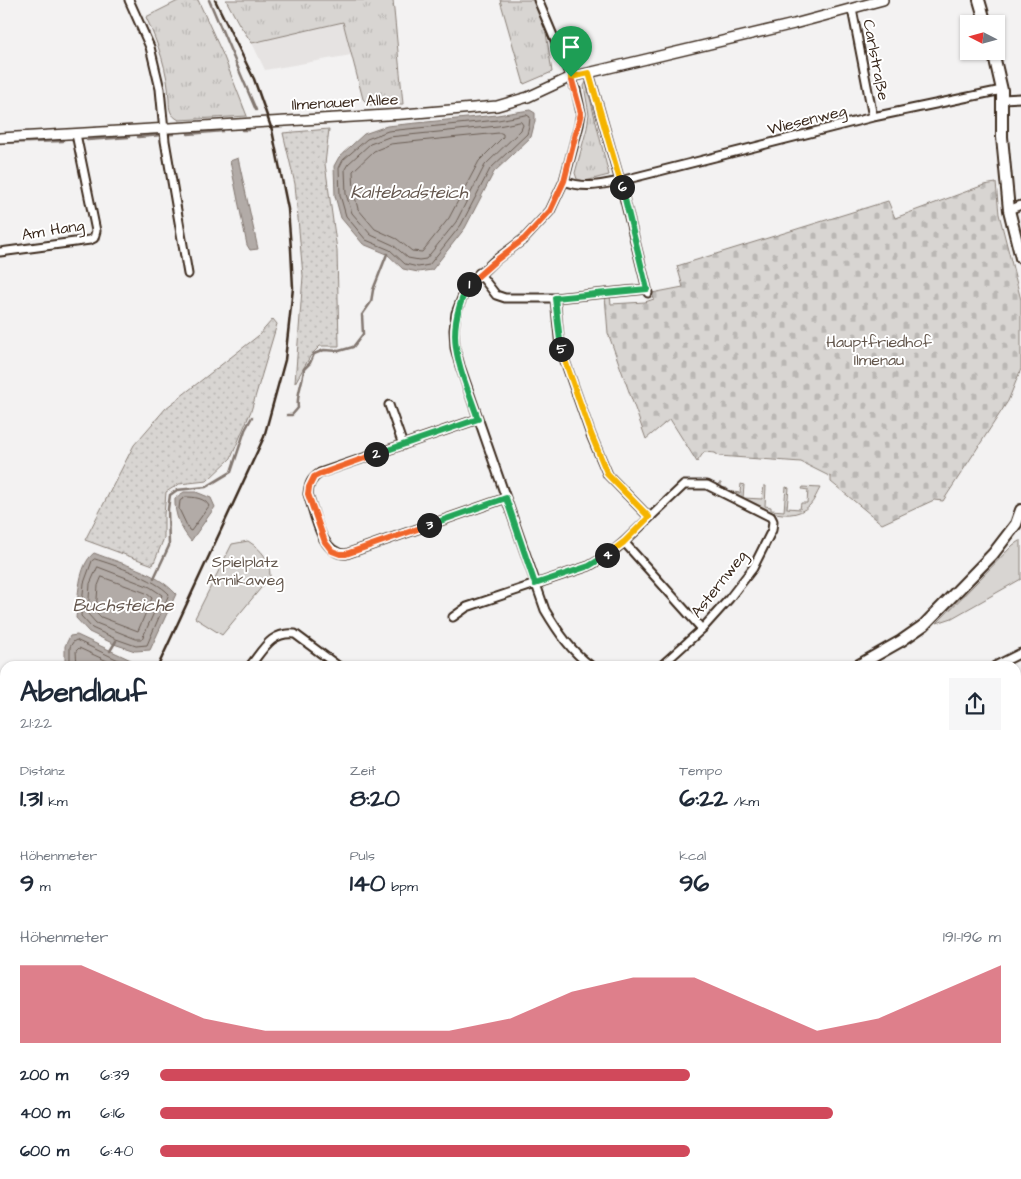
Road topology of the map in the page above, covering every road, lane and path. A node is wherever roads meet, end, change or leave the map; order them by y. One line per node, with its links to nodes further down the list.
1 (129, 0): 13 (street)
2 (538, 0): 9 (street)
3 (883, 0): 5 (street, Ilmenauer Allee)
4 (979, 0): 6 (main road)
5 (852, 9): 8 (street, Ilmenauer Allee); 12 (street, Carlstraße)
6 (983, 15)
7 (995, 60): 10 (main road)
8 (589, 73): 9 (street, Ilmenauer Allee); 17 (street)
9 (571, 77): 13 (street, Ilmenauer Allee); 16 (street)
10 (1003, 94): 11 (street, Wiesenweg); 12 (street, Wiesenweg); 19 (main road)
11 (1021, 98)
12 (872, 117): 17 (street, Wiesenweg)
13 (163, 129): 14 (street, Ilmenauer Allee); 22 (street)
14 (76, 134): 15 (street, Ilmenauer Allee); 20 (street, Am Hang)
15 (0, 138)
16 (564, 181): 17 (street, Wiesenweg); 23 (street)
17 (620, 181): 24 (street)
18 (1021, 205): 19 (street)
19 (1009, 210): 21 (main road)
20 (0, 252)
21 (1021, 258)
22 (188, 274)
23 (479, 274): 24 (street); 26 (street)
24 (555, 298): 30 (street)
25 (389, 404): 27 (street)
26 (478, 419): 27 (street); 28 (street)
27 (403, 445): 28 (street)
28 (506, 498): 33 (street)
29 (1021, 510): 31 (main road)
30 (649, 517): 32 (street); 35 (street, Asternweg)
31 (1018, 525): 41 (main road)
32 (624, 542): 33 (street); 35 (street)
33 (535, 584): 34 (street); 39 (street)
34 (454, 617)
35 (702, 629): 40 (street, Asternweg)
36 (1021, 653): 42 (street)
37 (254, 661): 38 (street)
38 (331, 661)
39 (586, 661)
40 (667, 661)
41 (866, 661)
42 (1005, 661)

